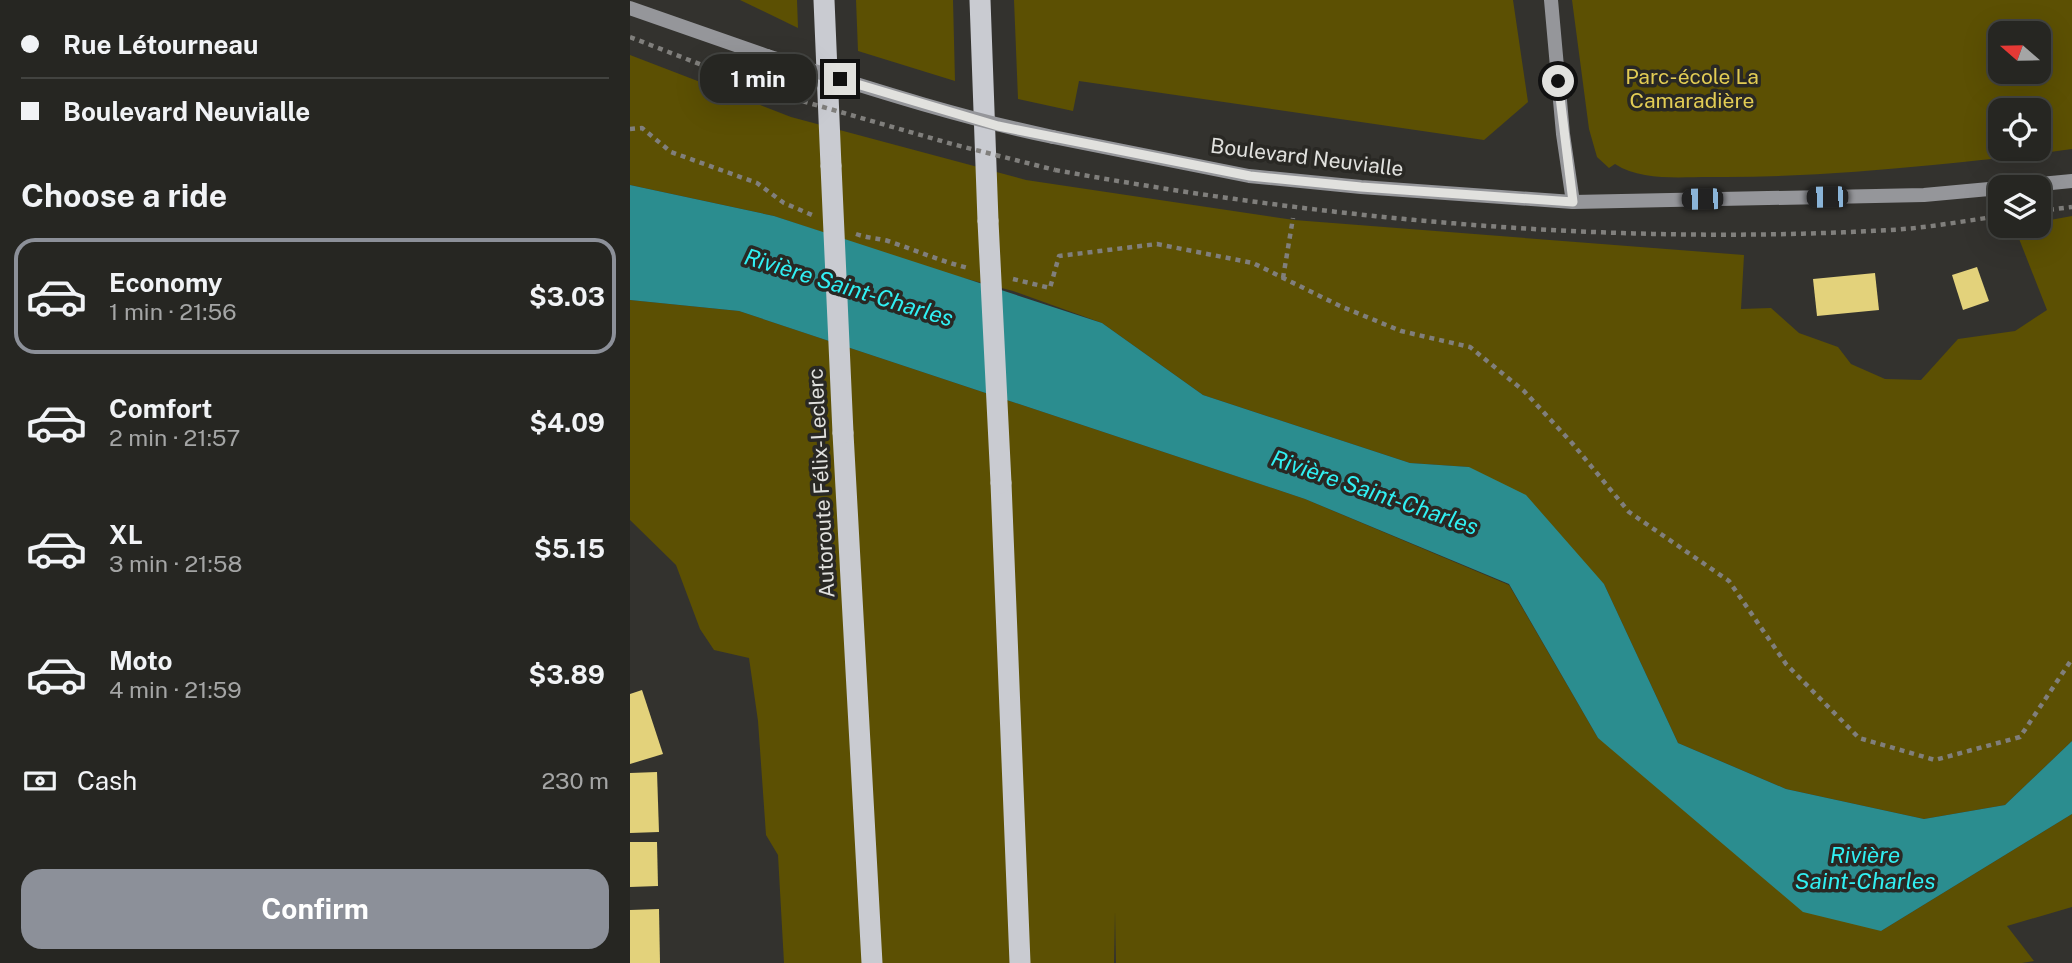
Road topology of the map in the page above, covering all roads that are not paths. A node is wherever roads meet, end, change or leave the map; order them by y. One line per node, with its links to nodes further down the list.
1 (824, 0): 9 (highway, Autoroute Félix-Leclerc, bridge)
2 (980, 0): 10 (highway, bridge)
3 (1551, 0): 8 (main road)
4 (630, 8): 8 (main road, Boulevard Neuvialle, bridge)
5 (2072, 181): 6 (main road)
6 (2051, 183)
7 (1988, 189): 8 (main road, Boulevard Neuvialle)
8 (1573, 202)
9 (872, 963)
10 (1020, 963)

